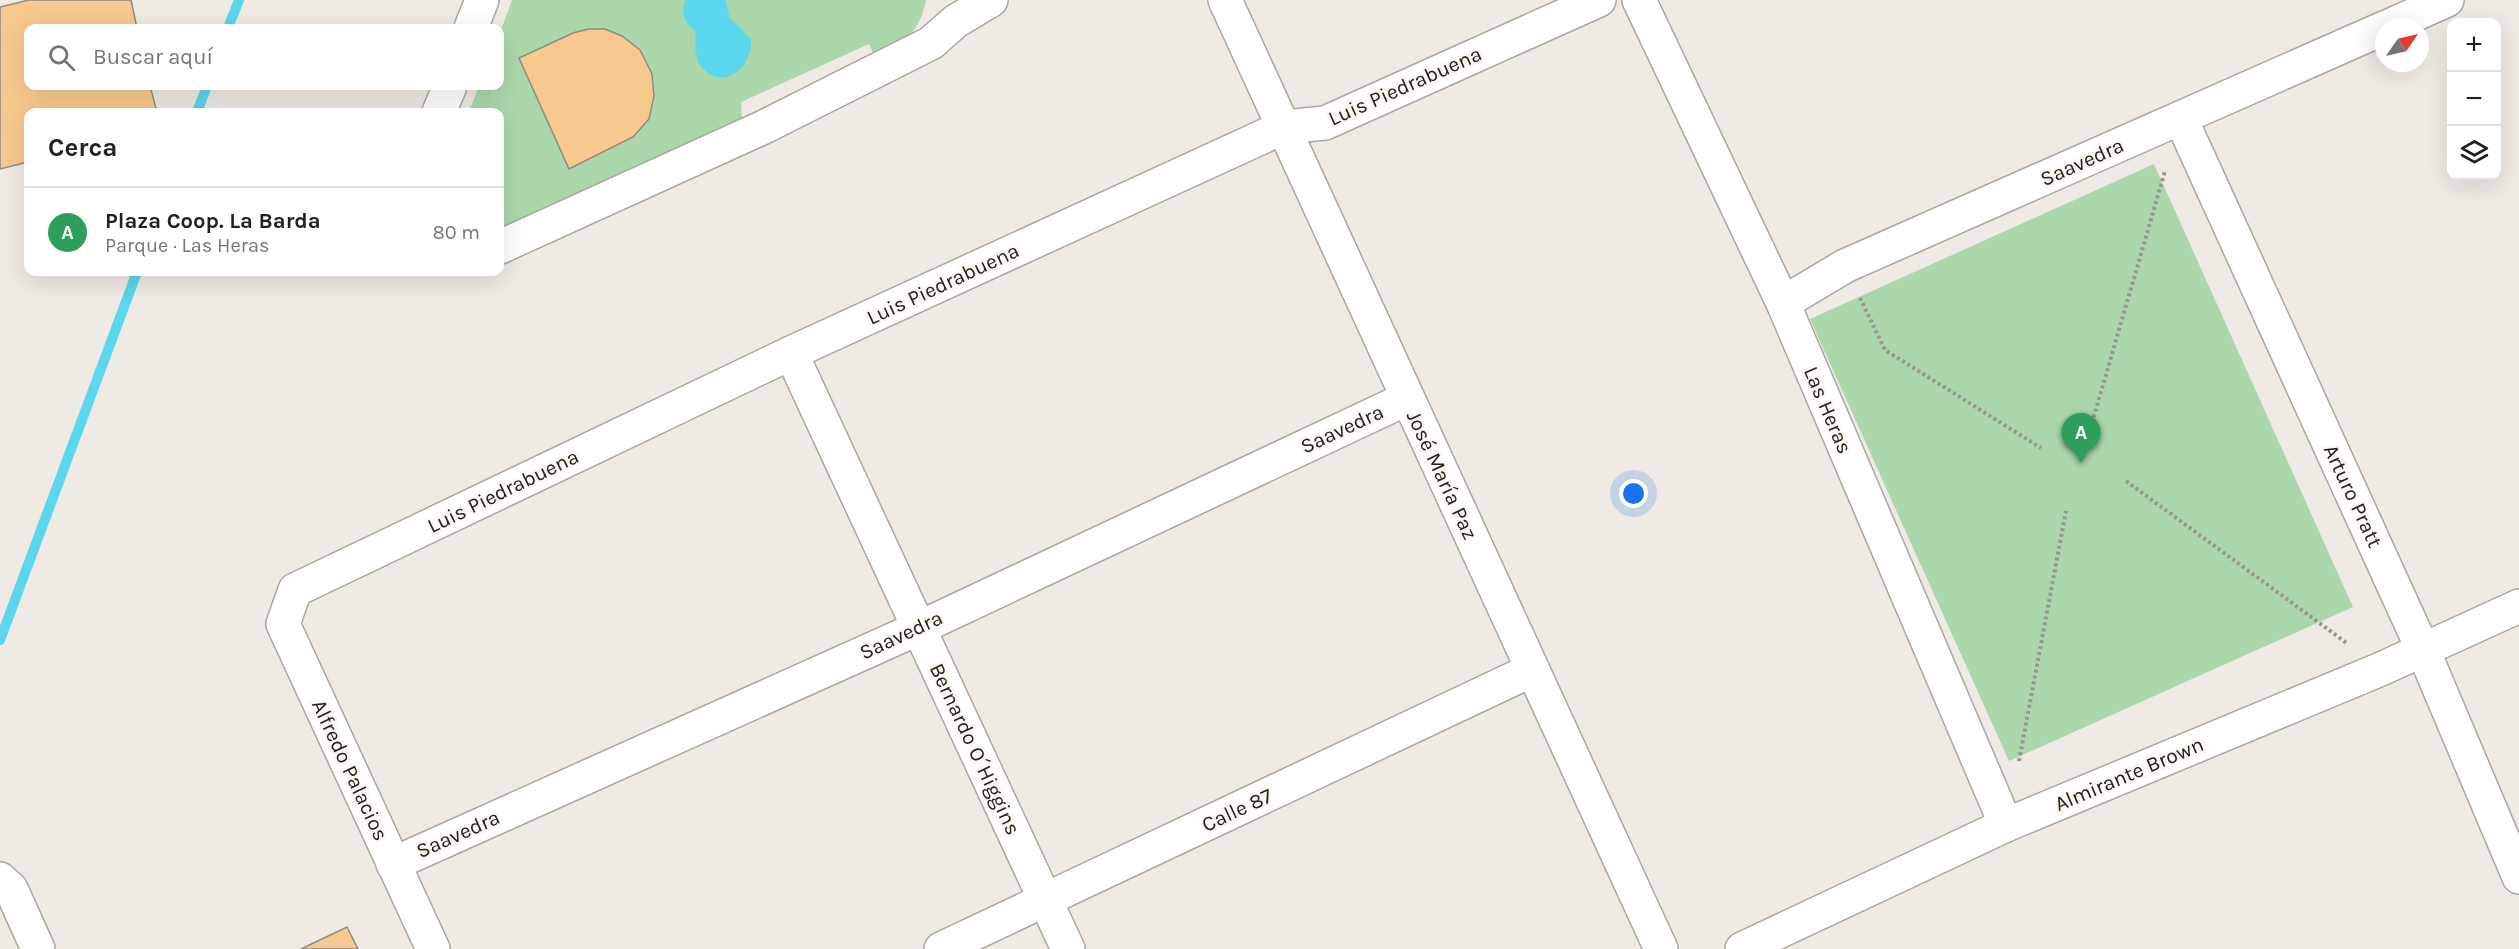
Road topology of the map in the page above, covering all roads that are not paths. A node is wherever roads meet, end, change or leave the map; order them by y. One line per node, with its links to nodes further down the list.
1 (482, 0): 9 (street)
2 (991, 0): 7 (street)
3 (1225, 0): 14 (street, José María Paz)
4 (1599, 0): 14 (street, Luis Piedrabuena)
5 (1639, 0): 16 (street, Las Heras)
6 (2447, 0): 8 (street, Saavedra)
7 (951, 11): 15 (street)
8 (2407, 18)
9 (473, 24)
10 (2375, 32): 13 (street, Saavedra)
11 (448, 90): 12 (street)
12 (441, 108)
13 (2181, 119): 16 (street, Saavedra); 22 (street, Arturo Pratt)
14 (1284, 127): 17 (street, Luis Piedrabuena); 18 (street, José María Paz)
15 (504, 245)
16 (1783, 303): 24 (street, Las Heras)
17 (791, 353): 19 (street, Luis Piedrabuena); 21 (street, Bernardo O´Higgins)
18 (1406, 399): 21 (street, Saavedra); 23 (street, José María Paz)
19 (295, 590): 25 (street, Alfredo Palacios)
20 (2519, 606): 22 (street, Almirante Brown)
21 (918, 628): 25 (street, Saavedra); 28 (street, Bernardo O´Higgins)
22 (2423, 650): 24 (street, Almirante Brown); 26 (street, Arturo Pratt)
23 (1532, 670): 28 (street, Calle 87); 29 (street, José María Paz)
24 (2006, 825): 34 (street, Almirante Brown)
25 (393, 864): 31 (street, Alfredo Palacios)
26 (2519, 877)
27 (0, 879): 30 (street)
28 (1045, 901): 32 (street, Calle 87); 33 (street, Bernardo O´Higgins)
29 (1659, 948)
30 (38, 949)
31 (433, 949)
32 (941, 949)
33 (1068, 949)
34 (1742, 949)

